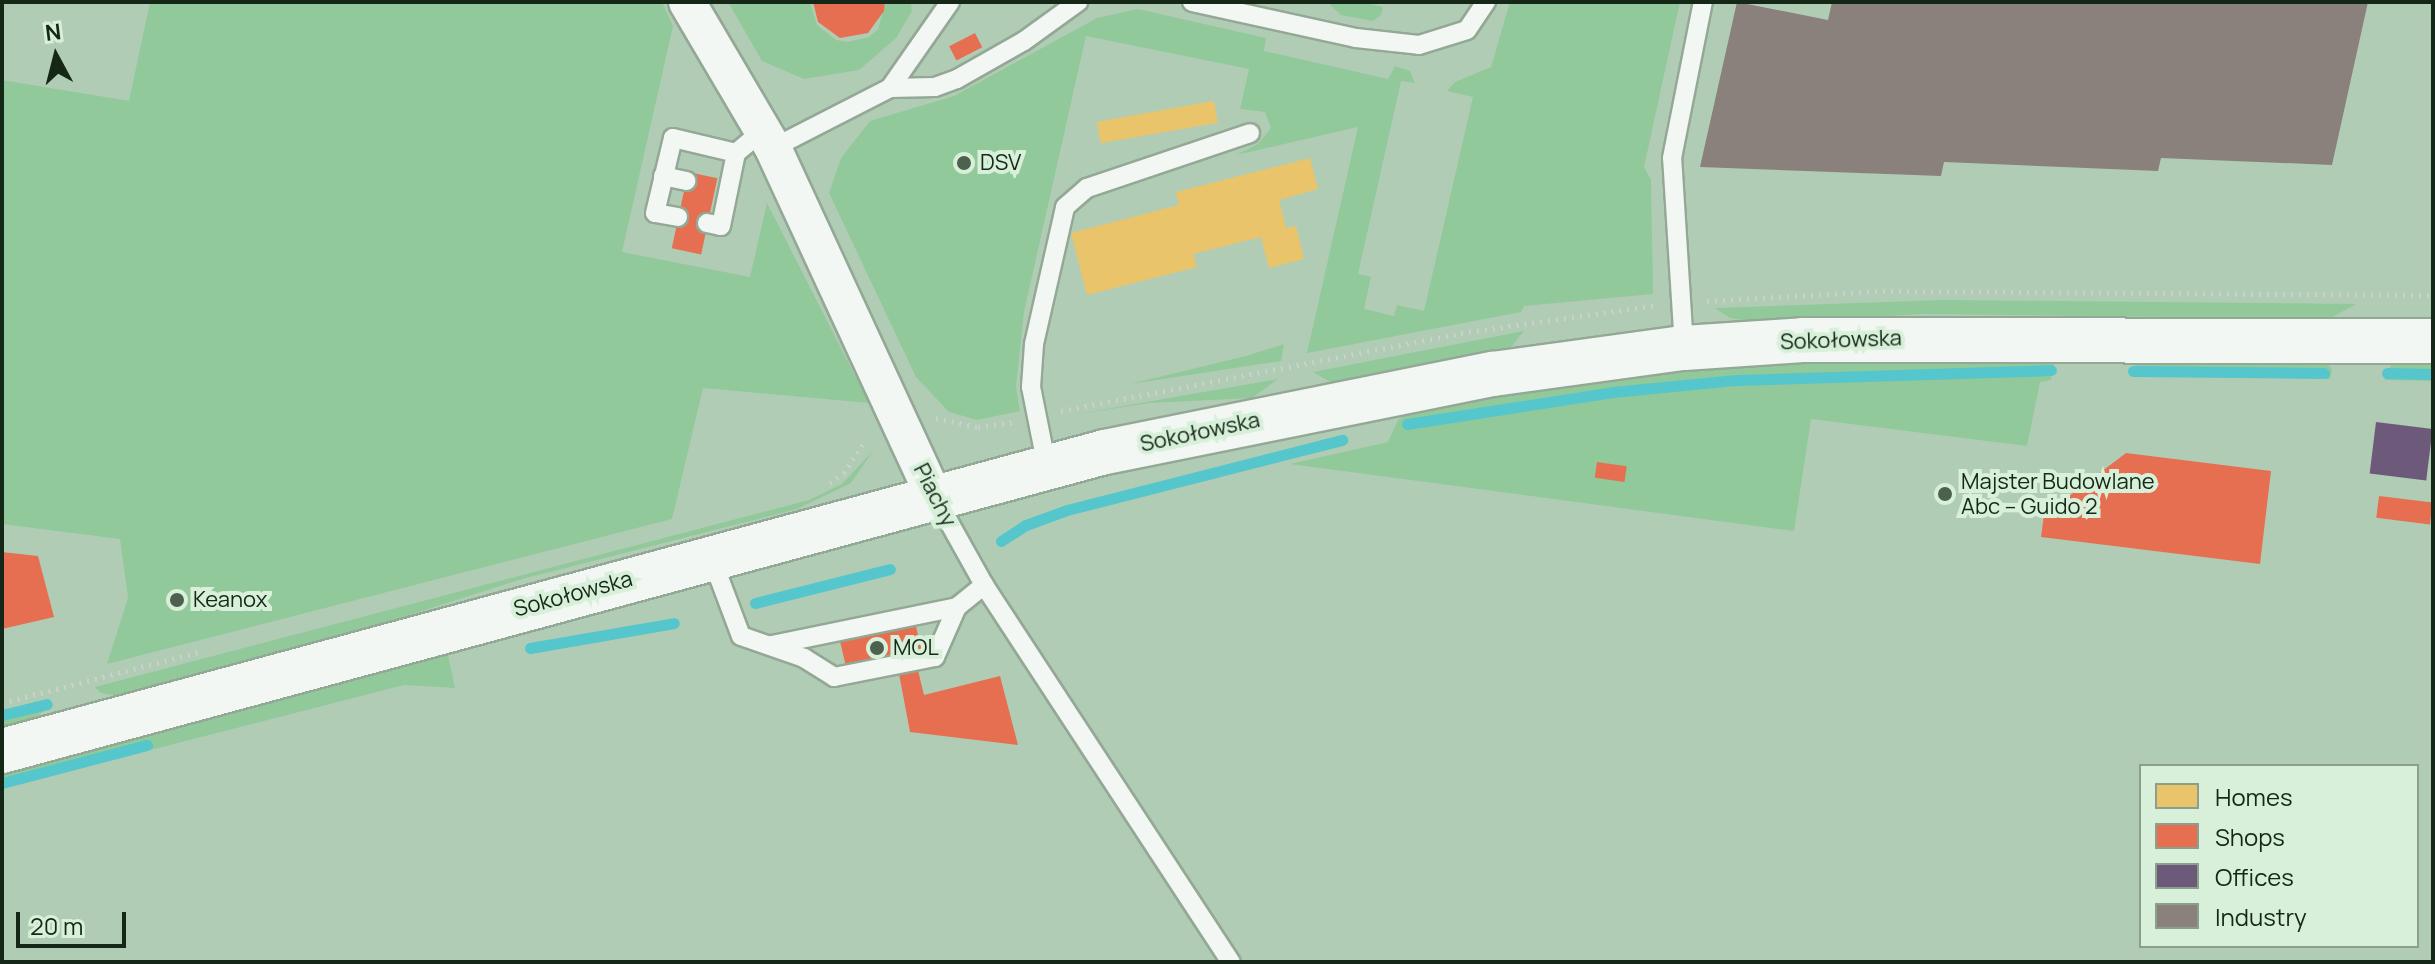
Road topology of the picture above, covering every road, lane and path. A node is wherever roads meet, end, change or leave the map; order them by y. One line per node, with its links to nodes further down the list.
1 (687, 2): 9 (street, Piachy)
2 (950, 2): 7 (lane)
3 (1078, 2): 7 (lane)
4 (1192, 2): 5 (lane)
5 (1486, 2)
6 (1703, 2): 16 (lane)
7 (890, 88): 9 (lane)
8 (1250, 133): 17 (lane)
9 (768, 139): 10 (lane); 18 (street, Piachy)
10 (736, 153): 11 (lane); 14 (lane)
11 (663, 176): 12 (lane); 13 (lane)
12 (686, 181)
13 (678, 217)
14 (707, 223)
15 (2433, 341): 16 (street, Sokołowska)
16 (1684, 348): 17 (street, Sokołowska)
17 (1047, 467): 18 (street, Sokołowska)
18 (935, 498): 19 (street, Sokołowska); 20 (lane, Piachy)
19 (712, 559): 22 (lane); 23 (street, Sokołowska)
20 (984, 585): 21 (lane); 24 (lane, Piachy)
21 (957, 607): 22 (lane); 22 (lane)
22 (761, 645)
23 (2, 751)
24 (1231, 962)

